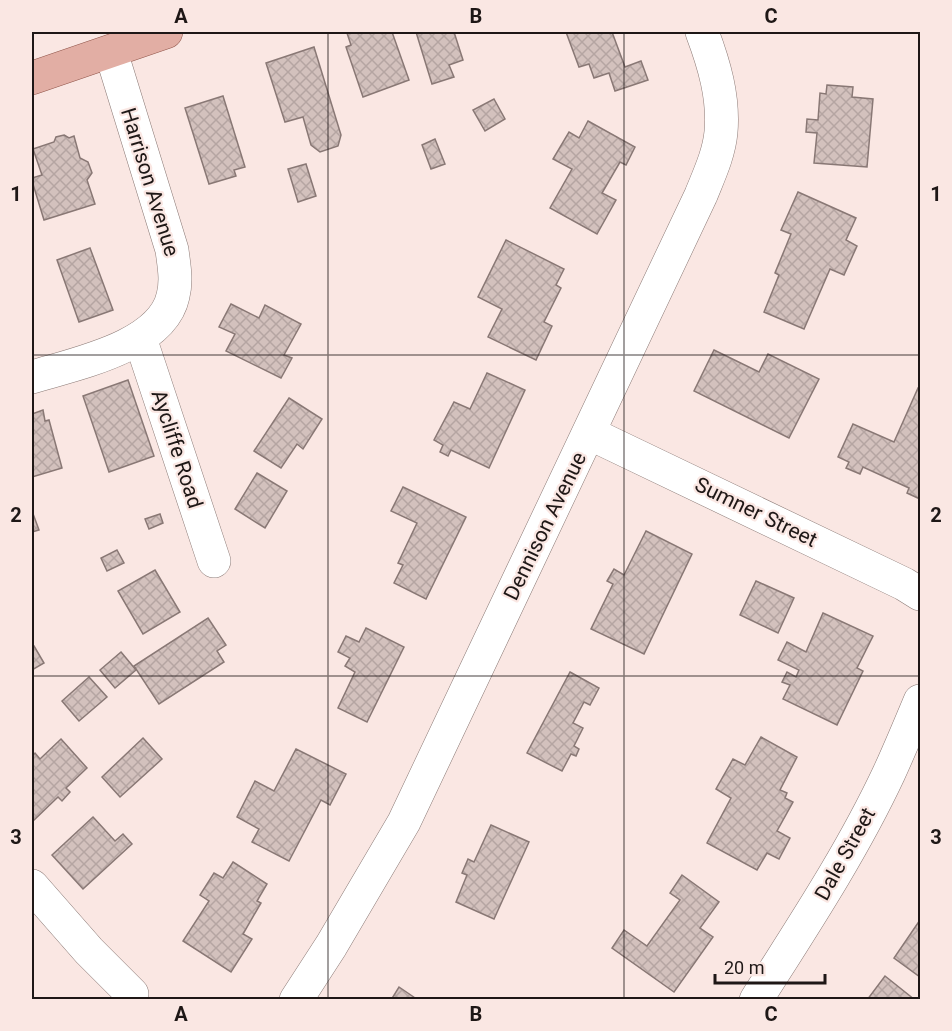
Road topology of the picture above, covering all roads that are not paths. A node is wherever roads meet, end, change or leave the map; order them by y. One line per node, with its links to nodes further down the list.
1 (166, 32): 3 (main road)
2 (702, 32): 7 (street, Dennison Avenue)
3 (111, 52): 4 (main road); 5 (street, Harrison Avenue)
4 (32, 78)
5 (140, 338): 6 (street, Harrison Avenue); 8 (street, Aycliffe Road)
6 (32, 377)
7 (589, 433): 9 (street, Sumner Street); 13 (street, Dennison Avenue)
8 (214, 561)
9 (921, 594)
10 (921, 701): 14 (street, Dale Street)
11 (32, 886): 12 (street)
12 (132, 994)
13 (296, 999)
14 (756, 999)

